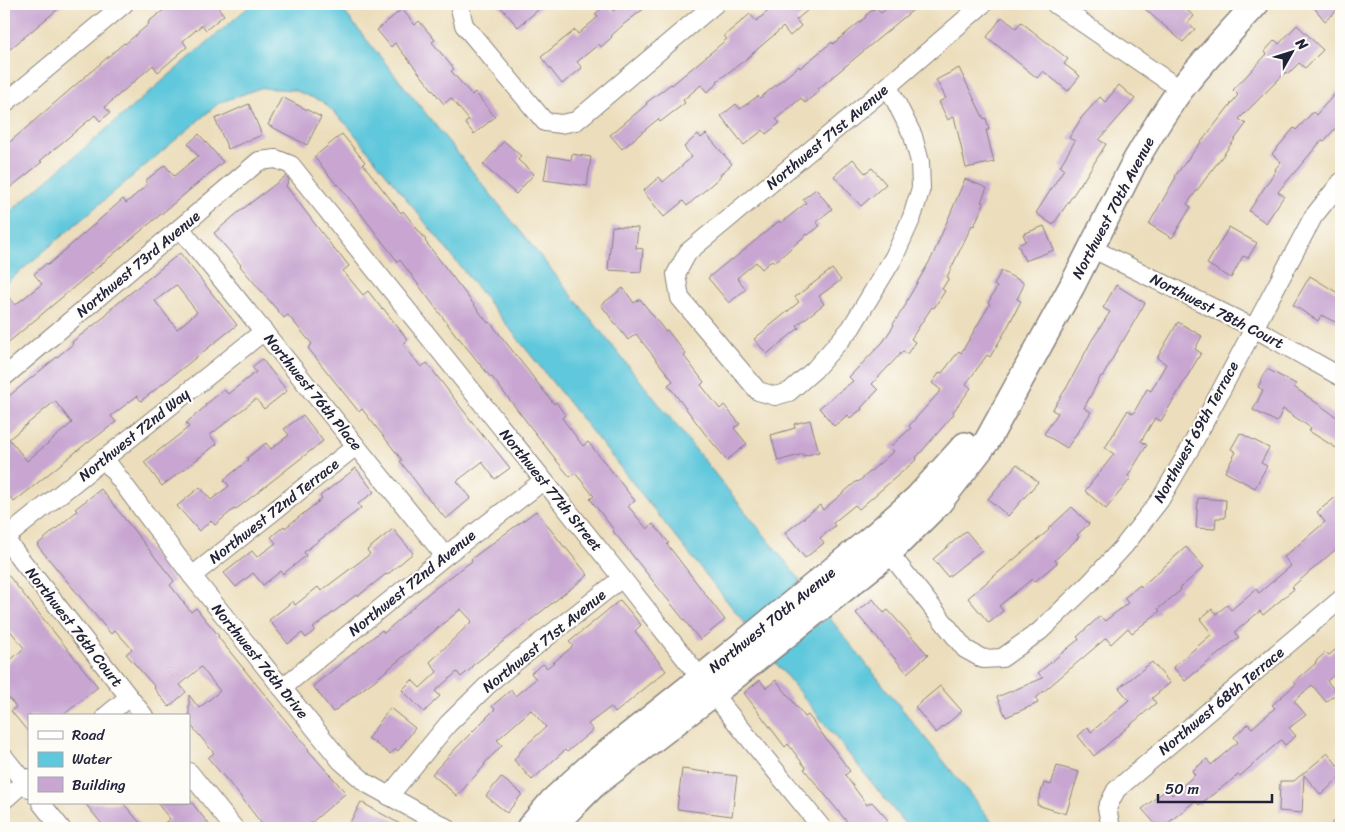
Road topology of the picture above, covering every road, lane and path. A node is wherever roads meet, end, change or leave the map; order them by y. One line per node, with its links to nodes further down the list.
1 (124, 4): 9 (street)
2 (715, 4): 6 (street)
3 (983, 4): 7 (street, Northwest 71st Avenue)
4 (1055, 4): 8 (street)
5 (1256, 4): 8 (street, Northwest 70th Avenue)
6 (459, 5)
7 (888, 86): 7 (street, Northwest 71st Avenue)
8 (1181, 90): 13 (street, Northwest 70th Avenue)
9 (4, 104)
10 (276, 158): 12 (street, Northwest 73rd Avenue); 20 (street, Northwest 77th Street)
11 (1341, 182): 14 (street, Northwest 69th Terrace)
12 (180, 228): 15 (street, Northwest 76th Place); 16 (street, Northwest 73rd Avenue)
13 (1090, 248): 14 (street, Northwest 78th Court); 22 (street, Northwest 70th Avenue)
14 (1254, 328): 17 (street, Northwest 78th Court); 22 (street, Northwest 69th Terrace)
15 (264, 331): 18 (street, Northwest 76th Place); 19 (street, Northwest 72nd Way)
16 (4, 377)
17 (1341, 377)
18 (356, 446): 23 (street, Northwest 76th Place); 24 (street, Northwest 72nd Terrace)
19 (104, 458): 21 (street, Northwest 72nd Way); 24 (street, Northwest 76th Drive)
20 (544, 481): 23 (street, Northwest 72nd Avenue); 25 (street, Northwest 77th Street)
21 (4, 539): 29 (street, Northwest 76th Court)
22 (882, 544): 27 (street, Northwest 70th Avenue)
23 (445, 556): 28 (street, Northwest 72nd Avenue)
24 (192, 576): 28 (street, Northwest 76th Drive)
25 (622, 578): 27 (street, Northwest 77th Street); 35 (street, Northwest 71st Avenue)
26 (1341, 599): 44 (street, Northwest 68th Terrace)
27 (707, 686): 41 (street, Northwest 70th Avenue); 42 (street, Northwest 70th Avenue); 43 (street, Northwest 77th Street)
28 (282, 688): 35 (street, Northwest 76th Drive)
29 (129, 697): 30 (street); 31 (street, Northwest 76th Court)
30 (108, 714)
31 (142, 714)
32 (4, 757): 34 (street)
33 (190, 773): 39 (street)
34 (27, 783): 36 (street)
35 (389, 796): 40 (street, Northwest 76th Drive)
36 (4, 800)
37 (42, 804): 38 (street)
38 (61, 828)
39 (234, 828)
40 (447, 828)
41 (529, 828)
42 (551, 828)
43 (822, 828)
44 (1111, 828)

